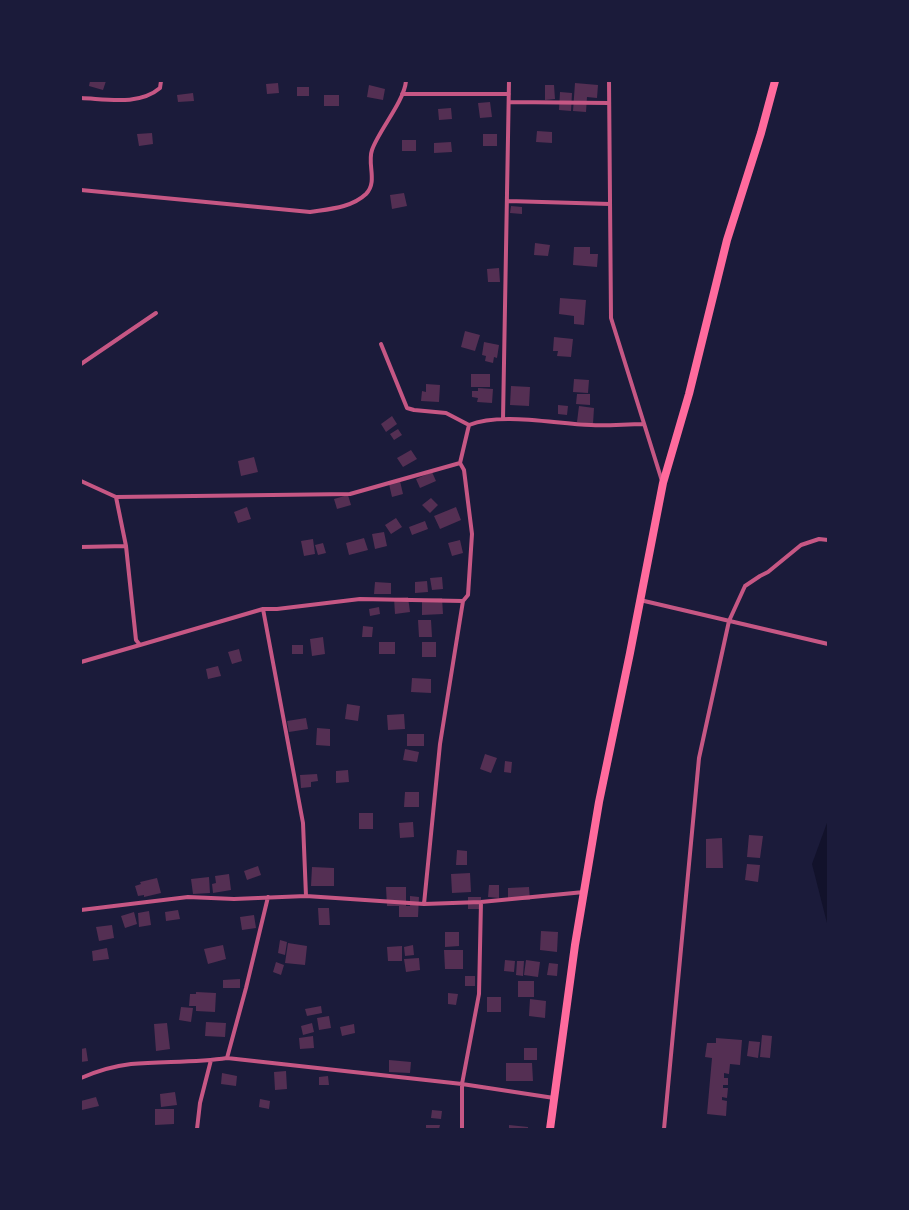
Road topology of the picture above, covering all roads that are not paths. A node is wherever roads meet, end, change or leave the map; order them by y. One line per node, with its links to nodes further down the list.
1 (160, 81): 8 (street)
2 (406, 81): 6 (street)
3 (509, 81): 7 (street)
4 (608, 81): 10 (street)
5 (775, 81): 22 (main road)
6 (402, 94): 7 (street); 11 (street)
7 (509, 94): 9 (street)
8 (81, 98)
9 (510, 102): 10 (street); 12 (street)
10 (609, 103): 13 (street)
11 (81, 190)
12 (508, 202): 13 (street); 17 (street)
13 (610, 204): 18 (street)
14 (156, 312): 16 (street)
15 (380, 344): 19 (street)
16 (81, 364)
17 (502, 419): 18 (street); 19 (street)
18 (643, 424): 22 (street)
19 (469, 425): 20 (street)
20 (460, 463): 23 (street); 28 (street)
21 (81, 481): 23 (street)
22 (663, 483): 27 (main road)
23 (116, 497): 25 (street)
24 (828, 540): 30 (street)
25 (126, 546): 26 (street); 32 (street)
26 (81, 547)
27 (640, 600): 30 (street); 34 (main road)
28 (463, 601): 29 (street); 38 (street)
29 (263, 609): 32 (street); 35 (street)
30 (729, 621): 31 (street); 48 (street)
31 (828, 644)
32 (140, 645): 33 (street)
33 (81, 662)
34 (584, 892): 37 (street); 44 (main road)
35 (306, 896): 36 (street); 38 (street)
36 (268, 897): 39 (street); 40 (street)
37 (481, 902): 38 (street); 43 (street)
38 (424, 904)
39 (81, 910)
40 (227, 1058): 41 (street); 43 (street)
41 (211, 1060): 42 (street); 45 (street)
42 (81, 1078)
43 (462, 1084): 44 (street); 46 (street)
44 (554, 1098): 47 (main road)
45 (196, 1129)
46 (462, 1129)
47 (550, 1129)
48 (664, 1129)

